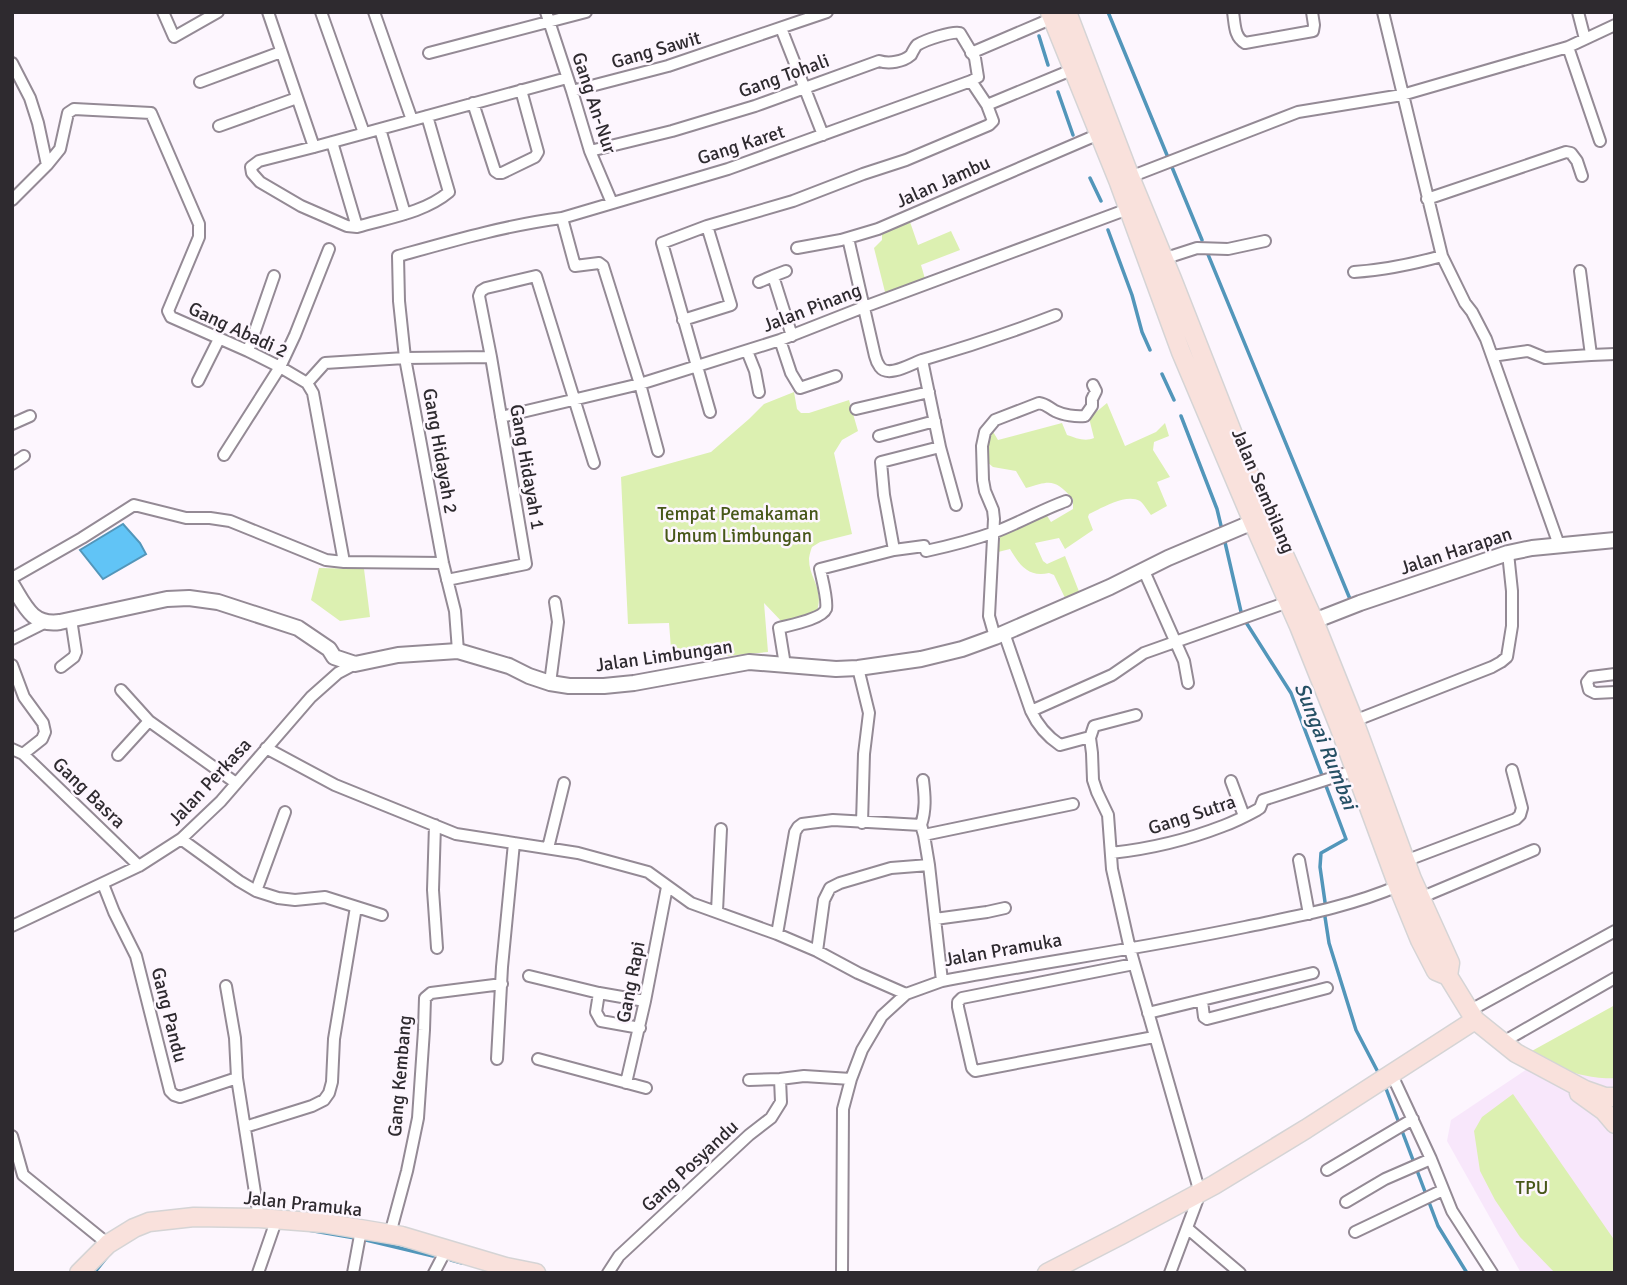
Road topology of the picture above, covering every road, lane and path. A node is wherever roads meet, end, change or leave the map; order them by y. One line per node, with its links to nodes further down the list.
1 (163, 12): 2 (street)
2 (218, 12)
3 (268, 12): 18 (street)
4 (321, 12): 37 (street)
5 (374, 12): 34 (street)
6 (586, 12): 13 (street)
7 (827, 12): 15 (street, Gang Sawit)
8 (1233, 12): 9 (street)
9 (1312, 12)
10 (1578, 12): 16 (street)
11 (1384, 13): 29 (street)
12 (1057, 14): 20 (street); 22 (main road, Jalan Sembilang); 46 (main road, Jalan Sembilang)
13 (547, 17): 19 (street); 23 (street, Gang An-Nur)
14 (1615, 25): 16 (street)
15 (782, 28): 26 (street); 28 (street, Gang Sawit)
16 (1585, 39): 17 (street)
17 (1568, 47): 29 (street); 40 (street)
18 (281, 52): 25 (street); 30 (street)
19 (429, 53)
20 (971, 53): 24 (street); 26 (street, Gang Tohali)
21 (12, 63): 44 (street)
22 (1074, 69): 32 (street); 38 (main road, Jalan Sembilang)
23 (567, 78): 27 (street); 28 (street, Gang An-Nur)
24 (971, 81): 32 (street); 39 (street, Gang Karet)
25 (200, 82)
26 (805, 87): 39 (street); 43 (street, Gang Tohali)
27 (521, 90): 31 (street); 31 (street)
28 (572, 91): 43 (street, Gang An-Nur)
29 (1402, 95): 46 (street); 47 (street)
30 (297, 98): 35 (street); 42 (street)
31 (473, 103): 33 (street)
32 (987, 105): 53 (street)
33 (427, 116): 34 (street); 51 (street)
34 (412, 120): 36 (street)
35 (219, 126)
36 (380, 129): 37 (street); 51 (street)
37 (364, 134): 41 (street)
38 (1099, 134): 50 (main road, Jalan Sembilang); 55 (street, Jalan Jambu)
39 (823, 135): 49 (street, Gang Karet)
40 (1600, 141)
41 (332, 142): 42 (street); 54 (street)
42 (314, 147): 54 (street)
43 (590, 151): 49 (street, Gang An-Nur)
44 (47, 165): 48 (street, Gang Abadi 2); 72 (street, Gang Abadi 2)
45 (1582, 176): 47 (street)
46 (1130, 177): 61 (main road, Jalan Sembilang)
47 (1427, 199): 60 (street)
48 (12, 200)
49 (612, 203): 52 (street, Gang Karet)
50 (1128, 209): 68 (street, Jalan Pinang); 107 (main road, Jalan Sembilang)
51 (405, 214): 54 (street)
52 (562, 218): 59 (street, Gang Karet); 87 (street)
53 (707, 226): 70 (street); 70 (street)
54 (357, 227)
55 (848, 238): 57 (street, Jalan Jambu); 68 (street)
56 (1265, 241): 61 (street)
57 (797, 248)
58 (329, 249): 82 (street)
59 (398, 256): 80 (street, Gang Hidayah 2)
60 (1442, 256): 64 (street); 78 (street)
61 (1163, 259): 123 (main road, Jalan Sembilang)
62 (786, 271): 66 (street)
63 (1580, 271): 77 (street)
64 (1354, 272)
65 (274, 276): 74 (street)
66 (773, 276): 67 (street); 71 (street)
67 (759, 282)
68 (864, 307): 71 (street, Jalan Pinang); 81 (street)
69 (1056, 314): 81 (street)
70 (683, 320): 83 (street)
71 (792, 336): 73 (street, Jalan Pinang)
72 (219, 339): 74 (street, Gang Abadi 2); 85 (street)
73 (780, 340): 75 (street, Jalan Pinang); 84 (street)
74 (248, 351): 82 (street, Gang Abadi 2)
75 (747, 351): 83 (street, Jalan Pinang); 89 (street)
76 (1615, 354): 77 (street)
77 (1591, 355): 78 (street)
78 (1492, 356): 110 (street)
79 (491, 357): 80 (street); 91 (street, Gang Hidayah 1); 95 (street, Gang Hidayah 1)
80 (405, 358): 86 (street); 114 (street, Gang Hidayah 2)
81 (922, 360): 90 (street)
82 (280, 367): 86 (street, Gang Abadi 2); 102 (street)
83 (696, 367): 87 (street, Jalan Pinang); 93 (street)
84 (835, 376)
85 (198, 381)
86 (307, 383): 113 (street)
87 (640, 384): 91 (street, Jalan Pinang); 100 (street)
88 (1093, 385): 108 (street)
89 (759, 392)
90 (929, 392): 92 (street); 96 (street)
91 (575, 400): 95 (street, Jalan Pinang); 103 (street)
92 (856, 409)
93 (710, 412)
94 (30, 416): 97 (street)
95 (501, 417): 117 (street, Gang Hidayah 1)
96 (935, 421): 98 (street); 99 (street)
97 (12, 424)
98 (879, 436)
99 (940, 447): 106 (street); 111 (street)
100 (658, 452)
101 (24, 456): 104 (street)
102 (224, 456)
103 (594, 463)
104 (12, 464)
105 (1066, 501): 108 (street)
106 (956, 505)
107 (1253, 522): 115 (street, Jalan Limbungan); 120 (main road, Jalan Sembilang)
108 (993, 533): 111 (street); 124 (street)
109 (1615, 540): 110 (street, Jalan Harapan)
110 (1559, 545): 112 (street, Jalan Harapan)
111 (894, 550): 131 (street)
112 (1508, 553): 123 (street, Jalan Harapan); 143 (street)
113 (344, 562): 114 (street); 116 (street)
114 (443, 563): 117 (street, Gang Hidayah 2)
115 (1144, 570): 124 (street, Jalan Limbungan); 126 (street)
116 (12, 578)
117 (447, 580): 127 (street, Gang Hidayah 2)
118 (12, 585): 122 (street)
119 (555, 602): 136 (street)
120 (1288, 602): 126 (street); 149 (main road, Jalan Sembilang)
121 (71, 619): 122 (street); 128 (street); 132 (street)
122 (46, 621): 125 (street)
123 (1314, 621): 143 (main road, Jalan Sembilang)
124 (1000, 635): 133 (street, Jalan Limbungan); 140 (street)
125 (12, 639)
126 (1175, 642): 137 (street); 140 (street)
127 (458, 651): 129 (street, Jalan Limbungan); 136 (street, Jalan Limbungan)
128 (334, 657): 129 (street); 134 (street)
129 (355, 664): 134 (street, Jalan Perkasa)
130 (12, 665): 147 (street)
131 (785, 665): 133 (street, Jalan Limbungan); 136 (street, Jalan Limbungan)
132 (61, 667)
133 (858, 668): 158 (street)
134 (338, 673): 146 (street, Jalan Perkasa)
135 (1615, 674): 139 (street)
136 (550, 683)
137 (1188, 683)
138 (121, 690): 142 (street)
139 (1615, 692)
140 (1031, 711): 144 (street)
141 (1136, 715): 144 (street)
142 (149, 721): 148 (street); 153 (street)
143 (1354, 721): 168 (main road, Jalan Sembilang)
144 (1090, 738): 166 (street)
145 (12, 748): 147 (street, Gang Basra)
146 (266, 748): 153 (street, Jalan Perkasa); 159 (street)
147 (23, 754): 170 (street, Gang Basra)
148 (118, 755)
149 (1356, 770): 157 (street, Gang Sutra); 172 (main road, Jalan Sembilang)
150 (1512, 770): 168 (street)
151 (923, 780): 161 (street)
152 (1231, 781): 157 (street)
153 (236, 783): 162 (street, Jalan Perkasa)
154 (564, 783): 164 (street)
155 (1073, 804): 161 (street)
156 (285, 812): 174 (street)
157 (1244, 816): 166 (street, Gang Sutra)
158 (862, 823): 161 (street); 184 (street)
159 (435, 825): 163 (street); 185 (street)
160 (721, 829): 178 (street)
161 (923, 830): 169 (street)
162 (181, 839): 170 (street, Jalan Perkasa); 174 (street)
163 (514, 843): 164 (street); 194 (street)
164 (548, 848): 173 (street)
165 (1534, 850): 175 (street)
166 (1111, 853): 186 (street)
167 (1299, 860): 179 (street)
168 (1405, 861): 175 (main road, Jalan Sembilang)
169 (929, 865): 181 (street); 187 (street)
170 (139, 866): 171 (street, Jalan Perkasa)
171 (103, 884): 182 (street, Jalan Perkasa); 210 (street, Gang Pandu)
172 (1398, 886): 179 (street, Jalan Pramuka); 189 (main road, Jalan Sembilang)
173 (667, 887): 178 (street); 199 (street, Gang Rapi)
174 (256, 891): 176 (street)
175 (1419, 898): 189 (main road, Jalan Sembilang)
176 (356, 907): 180 (street); 219 (street)
177 (1005, 908): 181 (street)
178 (717, 911): 184 (street)
179 (1309, 914): 186 (street, Jalan Pramuka)
180 (382, 915)
181 (935, 919): 193 (street)
182 (12, 926)
183 (1615, 931): 202 (street)
184 (777, 934): 187 (street)
185 (437, 948)
186 (1130, 949): 188 (street); 193 (street, Jalan Pramuka)
187 (817, 951): 198 (street)
188 (1134, 964): 201 (street); 204 (street)
189 (1445, 970): 202 (main road, Jalan Sembilang)
190 (1312, 973): 200 (street)
191 (529, 976): 197 (street)
192 (1615, 978): 205 (street)
193 (942, 981): 198 (street, Jalan Pramuka)
194 (502, 984): 206 (street); 230 (street, Gang Kembang)
195 (226, 986): 210 (street)
196 (1327, 988): 200 (street)
197 (599, 993): 199 (street); 203 (street)
198 (906, 994): 212 (street, Jalan Pramuka)
199 (645, 1001): 203 (street, Gang Rapi)
200 (1202, 1001): 201 (street)
201 (1147, 1013): 204 (street)
202 (1472, 1016): 205 (main road, Jalan Sembilang); 208 (main road)
203 (640, 1028): 214 (street, Gang Rapi)
204 (1154, 1037): 224 (street)
205 (1503, 1042): 209 (main road, Jalan Sembilang)
206 (497, 1059)
207 (538, 1059): 214 (street)
208 (1391, 1073): 217 (street); 224 (main road)
209 (1554, 1074): 216 (main road, Jalan Sembilang); 218 (main road, Jalan Sembilang)
210 (237, 1078): 219 (street)
211 (780, 1079): 212 (street); 213 (street); 239 (street, Gang Posyandu)
212 (851, 1079): 240 (street, Jalan Pramuka)
213 (749, 1080)
214 (626, 1083): 215 (street)
215 (646, 1088)
216 (1615, 1097)
217 (1404, 1124): 221 (street); 222 (street)
218 (1615, 1124)
219 (245, 1127): 226 (street)
220 (12, 1136): 231 (street)
221 (1420, 1163): 223 (street); 225 (street)
222 (1328, 1170)
223 (1443, 1190): 229 (street); 244 (street)
224 (1200, 1193): 227 (street); 241 (main road)
225 (1346, 1202)
226 (267, 1219): 228 (main road, Jalan Pramuka); 231 (main road, Jalan Pramuka); 235 (street)
227 (1187, 1228): 242 (street); 243 (street)
228 (361, 1230): 230 (main road, Jalan Pramuka); 236 (street)
229 (1355, 1232)
230 (390, 1234): 232 (main road, Jalan Pramuka)
231 (108, 1244): 234 (main road, Jalan Pramuka)
232 (446, 1250): 233 (main road, Jalan Pramuka); 237 (street)
233 (505, 1270): 238 (main road, Jalan Pramuka)
234 (79, 1273)
235 (258, 1273)
236 (353, 1273)
237 (434, 1273)
238 (536, 1273)
239 (608, 1273)
240 (842, 1273)
241 (1047, 1273)
242 (1170, 1273)
243 (1240, 1273)
244 (1492, 1273)

